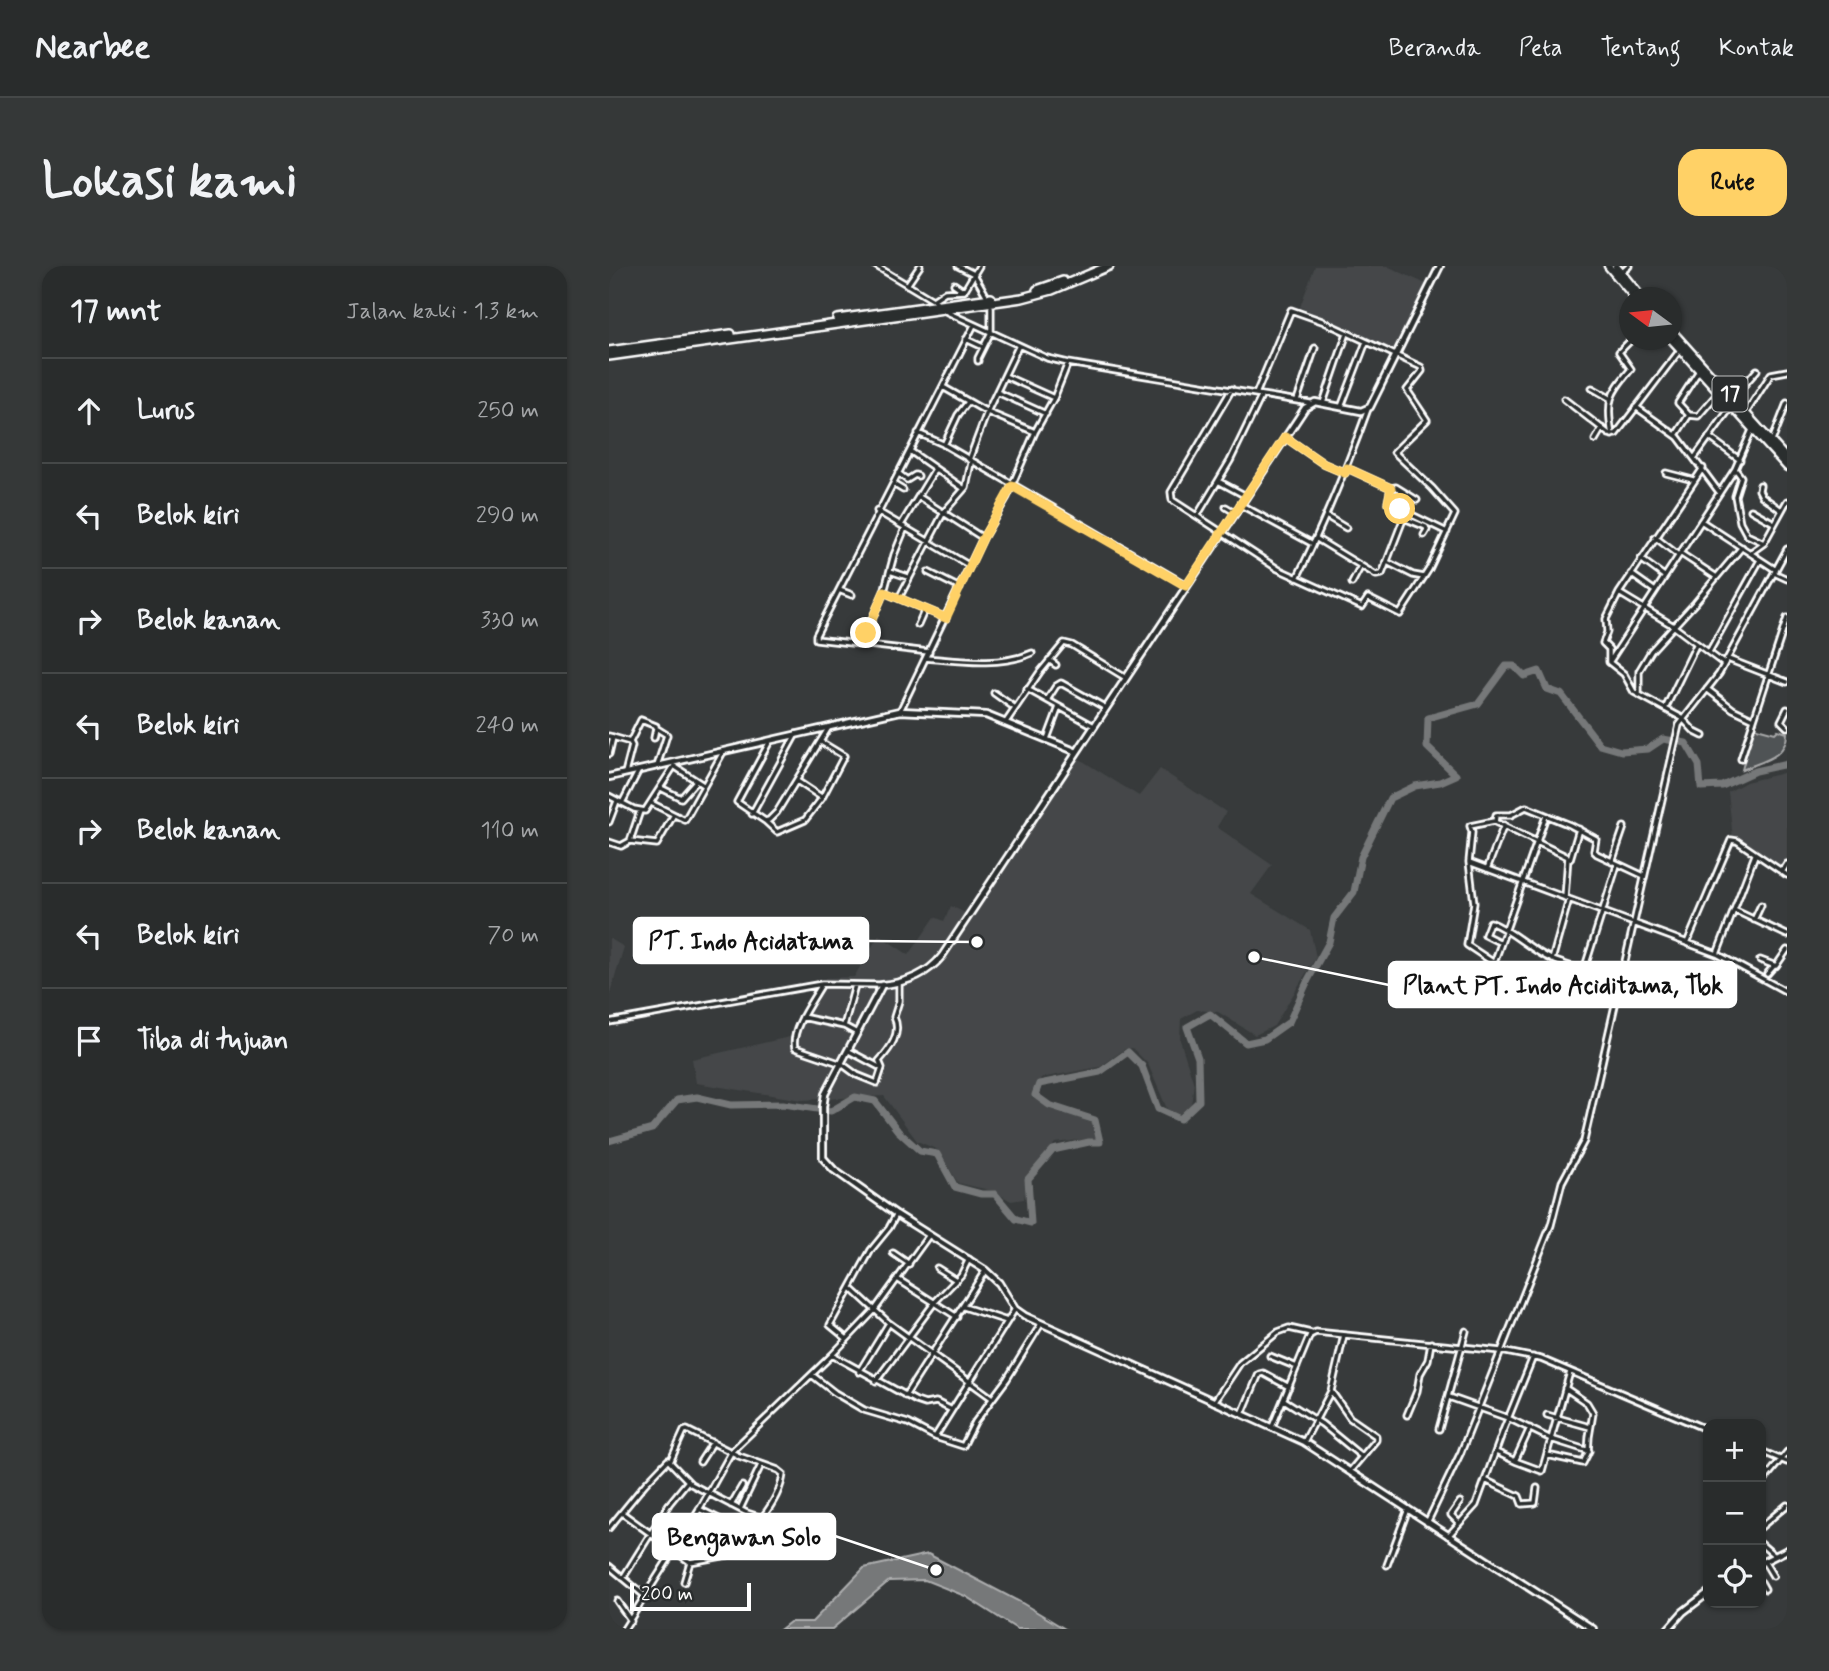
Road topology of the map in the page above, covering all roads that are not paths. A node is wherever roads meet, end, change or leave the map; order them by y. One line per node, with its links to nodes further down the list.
1 (876, 266): 11 (street)
2 (920, 266): 15 (street)
3 (958, 266): 13 (street)
4 (979, 266): 13 (street)
5 (1099, 266): 31 (highway)
6 (1109, 266): 36 (highway)
7 (1440, 266): 35 (street)
8 (1608, 266): 16 (highway)
9 (1616, 266): 12 (highway)
10 (1629, 266): 12 (street)
11 (886, 269): 15 (street)
12 (1622, 273): 17 (highway)
13 (974, 274): 18 (street); 19 (street)
14 (954, 284): 18 (street)
15 (907, 285): 18 (street)
16 (1626, 287)
17 (1633, 287)
18 (964, 291)
19 (986, 295)
20 (991, 307): 23 (street)
21 (947, 312): 22 (street)
22 (974, 325): 23 (street); 25 (street)
23 (991, 332): 28 (street); 29 (street)
24 (1347, 333): 26 (street); 48 (street); 57 (street)
25 (967, 339): 29 (street); 43 (street)
26 (1366, 342): 35 (street); 59 (street)
27 (1682, 343): 54 (highway, 17)
28 (1019, 345): 38 (street); 42 (street)
29 (983, 347): 37 (street)
30 (1315, 348): 53 (street)
31 (609, 349)
32 (1682, 349): 39 (highway, 17)
33 (1621, 350): 52 (street)
34 (1679, 350): 60 (street)
35 (1396, 355): 61 (street); 118 (street)
36 (609, 356)
37 (978, 361)
38 (1068, 363): 45 (street); 50 (street)
39 (1700, 369): 46 (highway, 17); 65 (street)
40 (1757, 370): 54 (street)
41 (1787, 371): 63 (street)
42 (1005, 376): 47 (street); 50 (street)
43 (943, 387): 55 (street); 69 (street)
44 (1592, 388): 52 (street)
45 (1232, 389): 48 (street); 111 (street)
46 (1720, 391): 54 (highway, 17); 65 (street)
47 (997, 392): 62 (street); 64 (street)
48 (1256, 394): 49 (street)
49 (1263, 395): 53 (street); 91 (street)
50 (1054, 398): 64 (street)
51 (1564, 399): 66 (street)
52 (1611, 399): 70 (street)
53 (1297, 401): 56 (street)
54 (1733, 401): 63 (highway, 17); 67 (highway, 17); 73 (street)
55 (968, 402): 62 (street); 76 (street)
56 (1310, 403): 57 (street); 72 (street)
57 (1323, 403): 59 (street)
58 (1787, 403): 75 (street)
59 (1341, 407): 61 (street)
60 (1636, 407): 70 (street); 71 (street)
61 (1368, 409): 86 (street)
62 (987, 412): 68 (street); 81 (street)
63 (1747, 413): 75 (highway, 17)
64 (1046, 414): 68 (street)
65 (1689, 415): 71 (street)
66 (1602, 428): 70 (street); 74 (street)
67 (1752, 428): 80 (street); 82 (highway, 17)
68 (1035, 432): 94 (street)
69 (918, 433): 76 (street); 77 (street)
70 (1612, 435)
71 (1676, 435): 78 (street)
72 (1285, 437): 86 (street); 99 (street)
73 (1709, 437): 78 (street); 80 (street)
74 (1595, 440)
75 (1772, 441): 79 (highway, 17)
76 (944, 445): 81 (street)
77 (910, 451): 84 (street); 88 (street)
78 (1695, 457): 83 (street)
79 (1787, 458)
80 (1740, 460): 85 (street)
81 (970, 461): 94 (street); 95 (street)
82 (1787, 467)
83 (1703, 468): 90 (street); 98 (street)
84 (935, 469): 95 (street); 100 (street)
85 (1735, 469): 98 (street); 125 (street)
86 (1346, 470): 96 (street); 112 (street)
87 (1666, 473): 90 (street)
88 (898, 474): 89 (street); 92 (street)
89 (918, 476)
90 (1693, 480): 121 (street)
91 (1218, 481): 99 (street); 111 (street)
92 (893, 484): 97 (street); 107 (street)
93 (1760, 485): 106 (street)
94 (1012, 486): 122 (street); 147 (street)
95 (963, 488): 109 (street)
96 (1391, 488): 101 (street); 108 (street)
97 (904, 490)
98 (1719, 493): 114 (street)
99 (1247, 496): 103 (street)
100 (919, 497): 109 (street); 116 (street)
101 (1417, 500)
102 (1787, 501): 106 (street)
103 (1241, 505): 110 (street); 126 (street)
104 (1226, 507): 110 (street)
105 (1751, 510): 115 (street)
106 (1781, 510): 115 (street)
107 (877, 511): 116 (street); 149 (street)
108 (1406, 512): 113 (street); 118 (street)
109 (944, 513): 122 (street); 124 (street)
110 (1235, 513): 119 (street)
111 (1197, 516): 119 (street)
112 (1326, 516): 117 (street); 123 (street)
113 (1404, 518): 120 (street); 133 (street)
114 (1702, 521): 127 (street); 130 (street)
115 (1774, 523): 125 (street)
116 (903, 526): 124 (street); 136 (street)
117 (1346, 528)
118 (1447, 532): 143 (street)
119 (1222, 533): 144 (street); 147 (street)
120 (1424, 535)
121 (1655, 537): 130 (street); 131 (street)
122 (983, 538): 134 (street)
123 (1317, 539): 126 (street); 135 (street)
124 (927, 541): 134 (street); 142 (street)
125 (1764, 543): 129 (street)
126 (1314, 544): 144 (street)
127 (1742, 547): 129 (street); 141 (street)
128 (1787, 549): 137 (street)
129 (1750, 553): 132 (street)
130 (1679, 554): 140 (street); 141 (street)
131 (1641, 559): 139 (street); 140 (street)
132 (1760, 560): 137 (street); 163 (street)
133 (1387, 562): 135 (street); 143 (street)
134 (970, 566): 148 (street)
135 (1361, 566): 146 (street)
136 (890, 571): 142 (street); 151 (street)
137 (1775, 571): 145 (street); 166 (street)
138 (928, 572): 148 (street)
139 (1631, 574): 150 (street); 152 (street)
140 (1664, 576): 150 (street)
141 (1715, 576): 160 (street)
142 (909, 577): 154 (street)
143 (1424, 577): 144 (street)
144 (1297, 578)
145 (1787, 579)
146 (1352, 583)
147 (1186, 586): 172 (street)
148 (960, 589): 157 (street)
149 (839, 590): 153 (street); 161 (street)
150 (1655, 591): 155 (street)
151 (884, 592): 154 (street); 161 (street)
152 (1619, 593): 155 (street); 168 (street)
153 (852, 595)
154 (899, 598): 156 (street)
155 (1644, 607): 160 (street); 168 (street)
156 (925, 609): 157 (street); 159 (street)
157 (946, 618): 165 (street)
158 (1787, 618): 171 (street)
159 (918, 625)
160 (1672, 625): 162 (street); 177 (street)
161 (861, 644): 165 (street)
162 (1696, 645): 163 (street); 182 (street)
163 (1709, 652): 169 (street)
164 (1032, 653): 165 (street)
165 (928, 655): 184 (street)
166 (1728, 659): 169 (street); 171 (street)
167 (1049, 660): 170 (street); 172 (street); 174 (street)
168 (1609, 662): 177 (street)
169 (1724, 664): 175 (street)
170 (1056, 665)
171 (1769, 675): 173 (street); 186 (street)
172 (1126, 678): 181 (street)
173 (1787, 682)
174 (1027, 689): 178 (street); 180 (street)
175 (1707, 689): 185 (street); 186 (street)
176 (995, 692): 180 (street)
177 (1639, 695): 182 (street)
178 (1047, 700): 179 (street); 181 (street)
179 (1059, 707): 189 (street); 196 (street)
180 (1015, 708): 187 (street)
181 (1106, 708): 189 (street)
182 (1665, 709): 185 (street)
183 (1787, 709): 190 (street)
184 (900, 711): 187 (street); 188 (street)
185 (1682, 718): 194 (street); 238 (street)
186 (1754, 719): 203 (street)
187 (1006, 722): 196 (street)
188 (830, 726): 192 (street); 198 (street)
189 (1094, 726): 201 (street)
190 (1787, 727)
191 (656, 728): 195 (street); 199 (street); 205 (street)
192 (796, 734): 197 (street); 218 (street)
193 (611, 736): 199 (street); 202 (street)
194 (1703, 736)
195 (654, 738)
196 (1047, 738): 201 (street)
197 (770, 740): 200 (street); 218 (street)
198 (821, 741): 210 (street); 214 (street)
199 (630, 742): 207 (street)
200 (723, 751): 204 (street); 211 (street)
201 (1077, 752): 260 (street)
202 (609, 754)
203 (1741, 759)
204 (672, 765): 205 (street); 209 (street); 212 (street)
205 (657, 766): 206 (street)
206 (639, 770): 207 (street); 215 (street)
207 (624, 774): 208 (street)
208 (609, 777)
209 (696, 781): 211 (street); 212 (street)
210 (797, 781): 214 (street); 221 (street)
211 (703, 786): 219 (street)
212 (661, 788): 216 (street)
213 (609, 796): 215 (street)
214 (822, 798): 221 (street)
215 (620, 801): 217 (street); 223 (street)
216 (651, 803): 217 (street); 219 (street)
217 (640, 811): 227 (street)
218 (752, 814): 221 (street)
219 (673, 816): 227 (street)
220 (1546, 816): 222 (street); 226 (street); 229 (street)
221 (765, 821)
222 (1494, 821): 224 (street); 232 (street)
223 (609, 822)
224 (1504, 825): 229 (street); 236 (street)
225 (1624, 827): 233 (street)
226 (1579, 829): 231 (street); 233 (street)
227 (630, 841): 228 (street)
228 (609, 842)
229 (1537, 842): 231 (street); 239 (street)
230 (1755, 854): 237 (street); 242 (street); 249 (street)
231 (1570, 859): 240 (street)
232 (1469, 862): 236 (street); 254 (street)
233 (1612, 862): 235 (street)
234 (1787, 864): 237 (street)
235 (1617, 865): 238 (street); 243 (street)
236 (1487, 870): 239 (street)
237 (1785, 873)
238 (1644, 876): 245 (street)
239 (1523, 883): 240 (street); 246 (street)
240 (1567, 898): 243 (street); 252 (street)
241 (1761, 905): 244 (street)
242 (1734, 910): 244 (street); 251 (street)
243 (1602, 911): 245 (street); 256 (street)
244 (1754, 920): 247 (street)
245 (1634, 923): 249 (street); 259 (street)
246 (1508, 929): 248 (street); 248 (street); 252 (street)
247 (1787, 935)
248 (1501, 943): 254 (street)
249 (1688, 943): 251 (street)
250 (1787, 950): 255 (street)
251 (1717, 954): 264 (street)
252 (1552, 960): 256 (street)
253 (1760, 960): 255 (street)
254 (1494, 963): 257 (street)
255 (1774, 966): 258 (street)
256 (1584, 970): 259 (street)
257 (1524, 972)
258 (1767, 974)
259 (1621, 979): 297 (street)
260 (899, 983): 263 (street); 271 (street)
261 (822, 984): 262 (street); 265 (street); 266 (street)
262 (855, 985): 263 (street); 267 (street)
263 (882, 985): 268 (street)
264 (1787, 992)
265 (802, 1017): 267 (street); 270 (street)
266 (609, 1022)
267 (844, 1027): 268 (street)
268 (857, 1033): 269 (street)
269 (849, 1051): 270 (street); 271 (street)
270 (842, 1064): 271 (street); 272 (street)
271 (882, 1068)
272 (896, 1214): 273 (street); 281 (street)
273 (929, 1235): 275 (street); 276 (street)
274 (893, 1253): 276 (street)
275 (969, 1259): 278 (street); 280 (street)
276 (909, 1264): 279 (street)
277 (937, 1268): 280 (street)
278 (985, 1270): 283 (street); 284 (street)
279 (899, 1280): 282 (street); 285 (street)
280 (957, 1280): 282 (street)
281 (852, 1289): 285 (street); 294 (street)
282 (935, 1302): 286 (street); 293 (street)
283 (964, 1307): 286 (street); 287 (street)
284 (1015, 1308): 287 (street); 289 (street)
285 (874, 1311): 288 (street); 294 (street)
286 (957, 1317): 298 (street)
287 (1007, 1321): 307 (street)
288 (889, 1323): 293 (street); 304 (street)
289 (1041, 1324): 313 (street); 315 (street)
290 (1467, 1331): 296 (street)
291 (1311, 1333): 292 (street); 302 (street); 315 (street)
292 (1344, 1335): 295 (street); 310 (street)
293 (910, 1338): 298 (street); 306 (street)
294 (847, 1339): 299 (street)
295 (1431, 1343): 296 (street); 319 (street)
296 (1462, 1348): 297 (street); 312 (street)
297 (1501, 1351): 301 (street); 316 (street)
298 (932, 1354): 307 (street); 311 (street)
299 (832, 1355): 304 (street); 305 (street)
300 (1270, 1356): 302 (street)
301 (1533, 1357): 303 (street); 321 (street)
302 (1297, 1367): 308 (street)
303 (1570, 1371): 309 (street); 327 (street)
304 (859, 1372): 306 (street)
305 (812, 1375): 329 (street); 333 (street)
306 (876, 1381): 311 (street)
307 (970, 1382): 313 (street); 317 (street)
308 (1289, 1387): 314 (street); 318 (street)
309 (1565, 1388): 322 (street); 325 (street)
310 (1331, 1391): 323 (street); 339 (street)
311 (905, 1396): 317 (street)
312 (1449, 1397): 316 (street); 328 (street)
313 (992, 1398): 329 (street)
314 (1284, 1400): 323 (street); 324 (street)
315 (1214, 1402): 318 (street)
316 (1479, 1407): 321 (street); 363 (street)
317 (952, 1410): 329 (street)
318 (1242, 1414): 324 (street)
319 (1407, 1415)
320 (1547, 1415): 322 (street)
321 (1508, 1418): 326 (street); 335 (street)
322 (1557, 1418): 325 (street); 330 (street)
323 (1315, 1419): 332 (street); 339 (street)
324 (1272, 1427): 332 (street)
325 (1590, 1427): 334 (street)
326 (1530, 1428): 330 (street); 341 (street)
327 (1703, 1428)
328 (1439, 1429)
329 (935, 1437)
330 (1551, 1439): 334 (street); 338 (street)
331 (713, 1442): 333 (street); 342 (street); 343 (street)
332 (1304, 1442): 346 (street)
333 (732, 1451): 345 (street); 352 (street)
334 (1589, 1451): 338 (street)
335 (1496, 1452): 341 (street); 347 (street)
336 (1787, 1452): 340 (street)
337 (1766, 1453): 340 (street)
338 (1547, 1455): 341 (street)
339 (1361, 1456): 346 (street)
340 (1780, 1459): 344 (street); 349 (street)
341 (1515, 1461)
342 (670, 1462): 348 (street); 359 (street)
343 (700, 1462)
344 (1787, 1462)
345 (761, 1465): 357 (street); 361 (street)
346 (1350, 1471): 358 (street)
347 (1485, 1480): 351 (street); 365 (street)
348 (687, 1482): 352 (street); 369 (street)
349 (1763, 1482)
350 (742, 1486): 354 (street)
351 (1537, 1488)
352 (709, 1493): 354 (street); 356 (street)
353 (1460, 1502): 365 (street)
354 (731, 1505): 357 (street)
355 (1787, 1505): 364 (street)
356 (699, 1509): 362 (street); 368 (street)
357 (740, 1509): 360 (street)
358 (1408, 1509): 363 (street); 378 (street)
359 (622, 1513): 366 (street); 369 (street)
360 (753, 1515): 361 (street); 377 (street)
361 (762, 1518): 371 (street)
362 (725, 1522)
363 (1427, 1523): 370 (street)
364 (1766, 1523)
365 (1459, 1524): 370 (street)
366 (609, 1528)
367 (709, 1531): 368 (street)
368 (686, 1532): 374 (street)
369 (650, 1535): 374 (street); 382 (street)
370 (1448, 1536): 389 (street)
371 (794, 1542)
372 (1762, 1545): 375 (street)
373 (1787, 1550): 375 (street)
374 (674, 1552): 377 (street); 384 (street)
375 (1776, 1556): 376 (street)
376 (1766, 1560)
377 (689, 1562): 383 (street)
378 (1387, 1564)
379 (609, 1566): 382 (street)
380 (1766, 1567): 381 (street)
381 (1773, 1576)
382 (623, 1578): 384 (street)
383 (684, 1582)
384 (645, 1595): 387 (street)
385 (1703, 1597): 390 (street)
386 (617, 1601): 387 (street)
387 (631, 1621): 388 (street)
388 (624, 1629)
389 (1593, 1629)
390 (1668, 1629)

